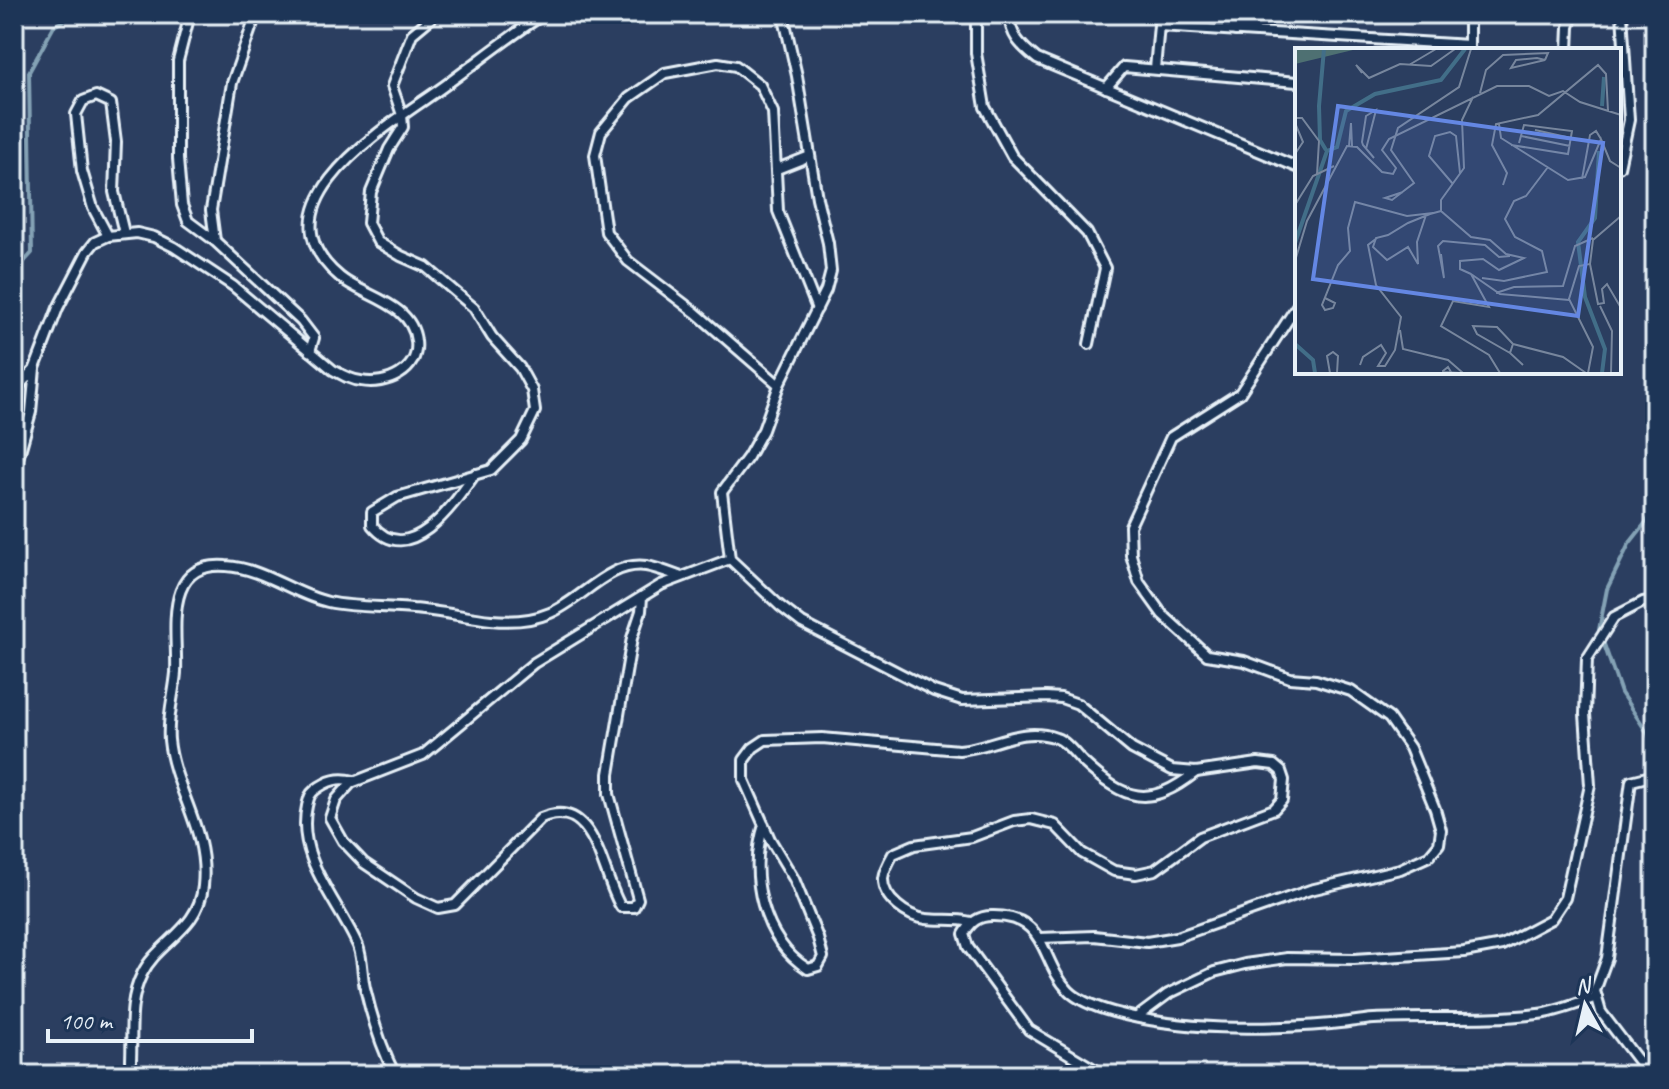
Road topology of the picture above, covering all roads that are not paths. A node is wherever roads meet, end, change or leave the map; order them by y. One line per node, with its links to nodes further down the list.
1 (190, 14): 27 (lane)
2 (253, 14): 27 (lane)
3 (436, 14): 20 (lane)
4 (544, 14): 20 (lane)
5 (783, 14): 21 (lane)
6 (976, 14): 30 (lane)
7 (1009, 14): 19 (lane)
8 (1160, 14): 13 (lane)
9 (1237, 14): 14 (lane)
10 (1469, 14): 15 (lane)
11 (1573, 14): 16 (lane)
12 (1622, 14): 22 (lane)
13 (1159, 26): 14 (lane); 17 (lane)
14 (1236, 31): 15 (lane)
15 (1469, 48)
16 (1568, 48)
17 (1155, 69): 18 (lane); 19 (lane)
18 (1295, 82)
19 (1106, 88): 23 (lane)
20 (402, 115): 31 (lane); 36 (lane)
21 (810, 156): 24 (lane); 28 (lane)
22 (1621, 158)
23 (1295, 166)
24 (777, 169): 28 (lane); 33 (lane)
25 (124, 233): 26 (lane); 26 (lane); 31 (lane)
26 (108, 236): 32 (lane)
27 (215, 241): 31 (lane)
28 (817, 309): 33 (lane)
29 (1295, 309): 46 (lane)
30 (1089, 344)
31 (310, 351)
32 (35, 368): 34 (lane); 35 (lane)
33 (779, 385): 37 (lane)
34 (14, 391)
35 (14, 473)
36 (475, 474): 36 (lane)
37 (730, 559): 38 (lane); 41 (lane)
38 (682, 577): 39 (lane); 49 (lane)
39 (642, 597): 43 (lane); 43 (lane)
40 (1655, 600): 48 (lane)
41 (1196, 772): 44 (lane); 45 (lane)
42 (1655, 775): 47 (lane)
43 (355, 781): 50 (lane)
44 (764, 825): 44 (lane)
45 (971, 922): 46 (lane); 51 (lane)
46 (1040, 938): 48 (lane)
47 (1597, 997): 48 (lane); 52 (lane)
48 (1137, 1017)
49 (130, 1075)
50 (395, 1075)
51 (1104, 1075)
52 (1649, 1075)

